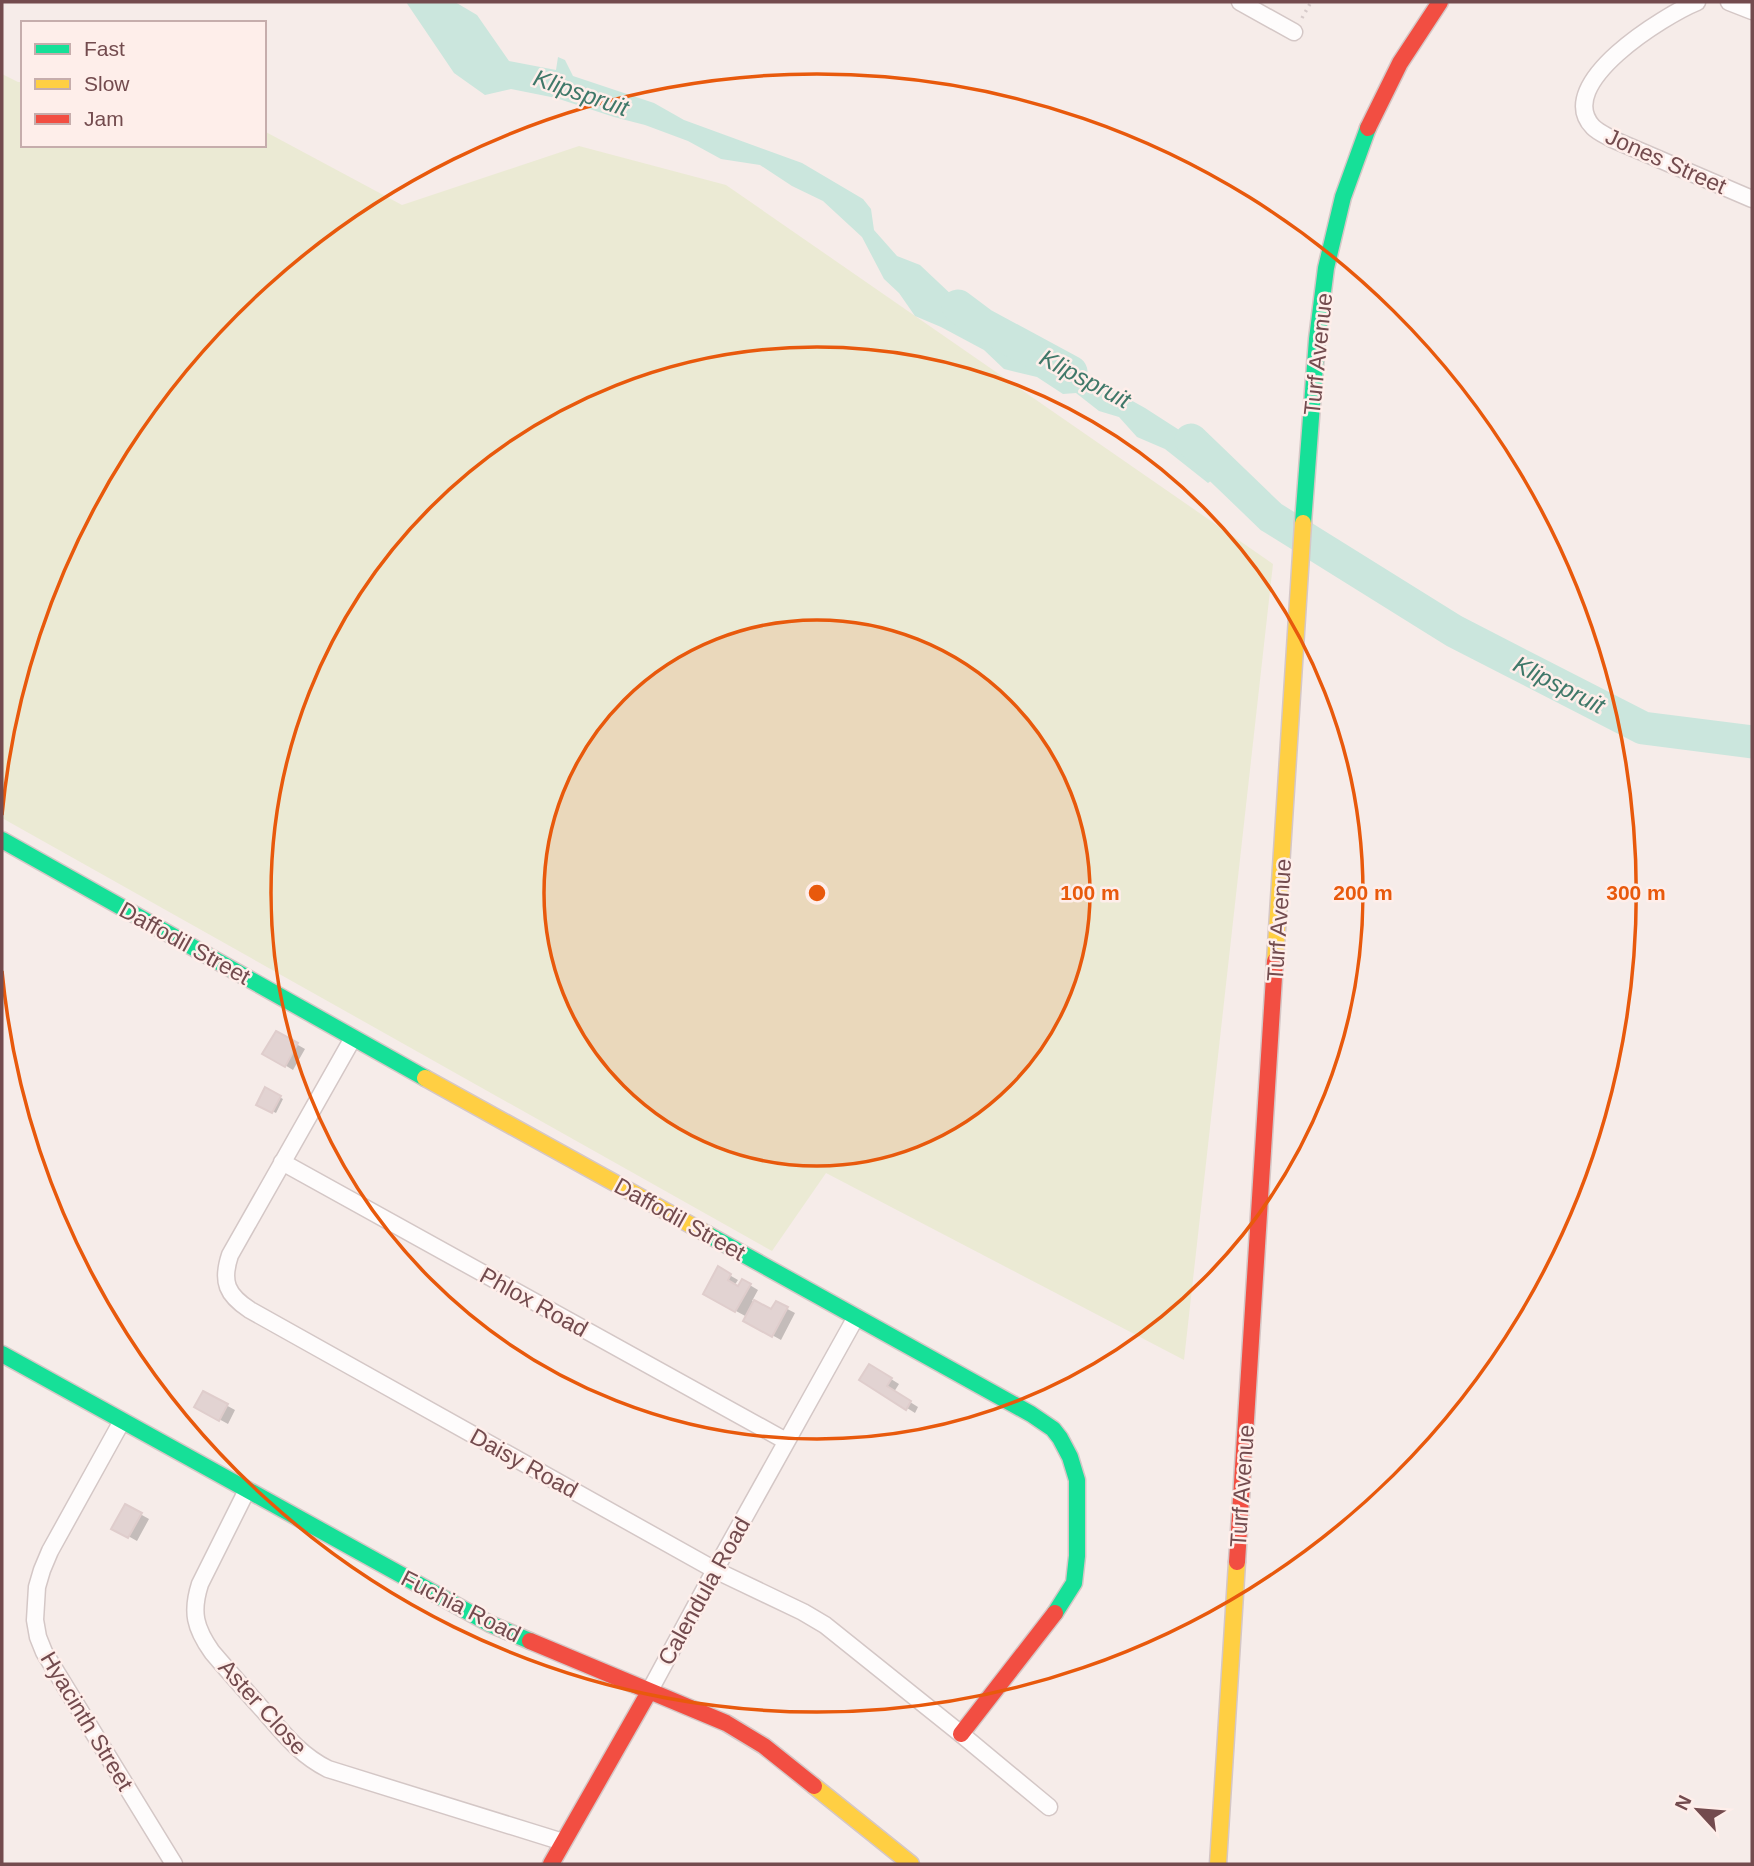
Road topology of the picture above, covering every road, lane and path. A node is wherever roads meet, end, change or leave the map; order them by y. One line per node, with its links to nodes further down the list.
1 (1240, 2): 6 (street)
2 (1440, 2): 24 (street, Turf Avenue)
3 (1697, 2): 7 (street, Jones Street)
4 (1729, 2): 5 (street)
5 (1752, 11)
6 (1294, 32)
7 (1752, 199)
8 (2, 840): 9 (street, Daffodil Street)
9 (353, 1038): 10 (street, Daisy Road); 11 (street, Daffodil Street)
10 (282, 1162): 14 (street, Phlox Road); 16 (street, Daisy Road)
11 (856, 1317): 14 (street, Calendula Road); 18 (street, Daffodil Street)
12 (2, 1354): 13 (street, Fuchia Road)
13 (122, 1421): 15 (street, Fuchia Road); 21 (street, Hyacinth Street)
14 (786, 1441): 16 (street, Calendula Road)
15 (247, 1490): 17 (street, Fuchia Road); 20 (street, Aster Close)
16 (715, 1570): 17 (street, Calendula Road); 18 (street, Daisy Road)
17 (649, 1692): 20 (street, Calendula Road); 23 (street, Fuchia Road)
18 (961, 1734): 19 (street, Daisy Road)
19 (1049, 1807)
20 (563, 1842): 22 (street, Calendula Road)
21 (174, 1864)
22 (551, 1864)
23 (911, 1864)
24 (1218, 1864)

